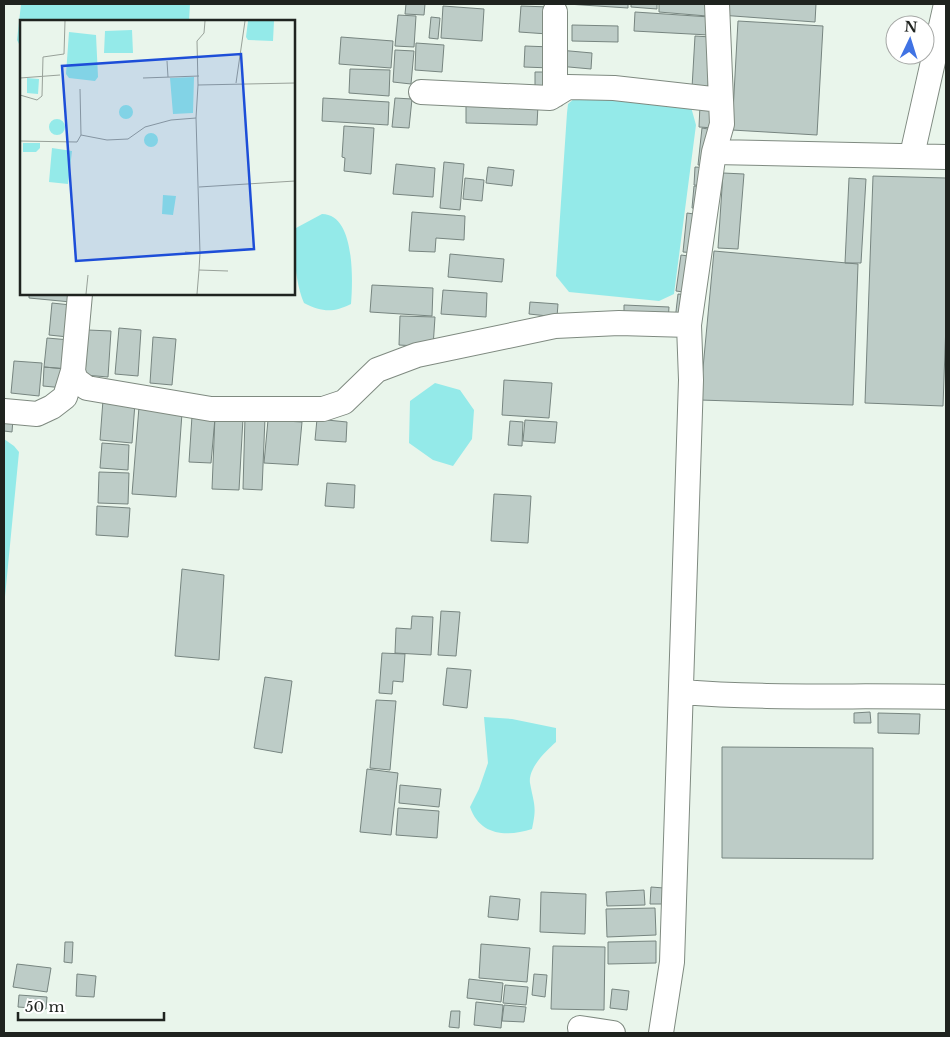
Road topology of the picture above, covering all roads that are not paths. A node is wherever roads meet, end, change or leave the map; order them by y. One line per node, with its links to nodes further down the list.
1 (717, 4): 6 (street)
2 (946, 4): 8 (street)
3 (555, 12): 5 (street)
4 (421, 92): 5 (street)
5 (555, 95): 6 (street)
6 (721, 100): 7 (street)
7 (714, 152): 8 (street); 11 (street)
8 (912, 154): 9 (street)
9 (946, 157)
10 (80, 295): 12 (street)
11 (689, 325): 12 (street); 14 (street)
12 (72, 371): 13 (street)
13 (4, 411)
14 (681, 692): 15 (street); 18 (street)
15 (946, 698)
16 (580, 1028): 17 (street)
17 (613, 1033)
18 (661, 1033)

